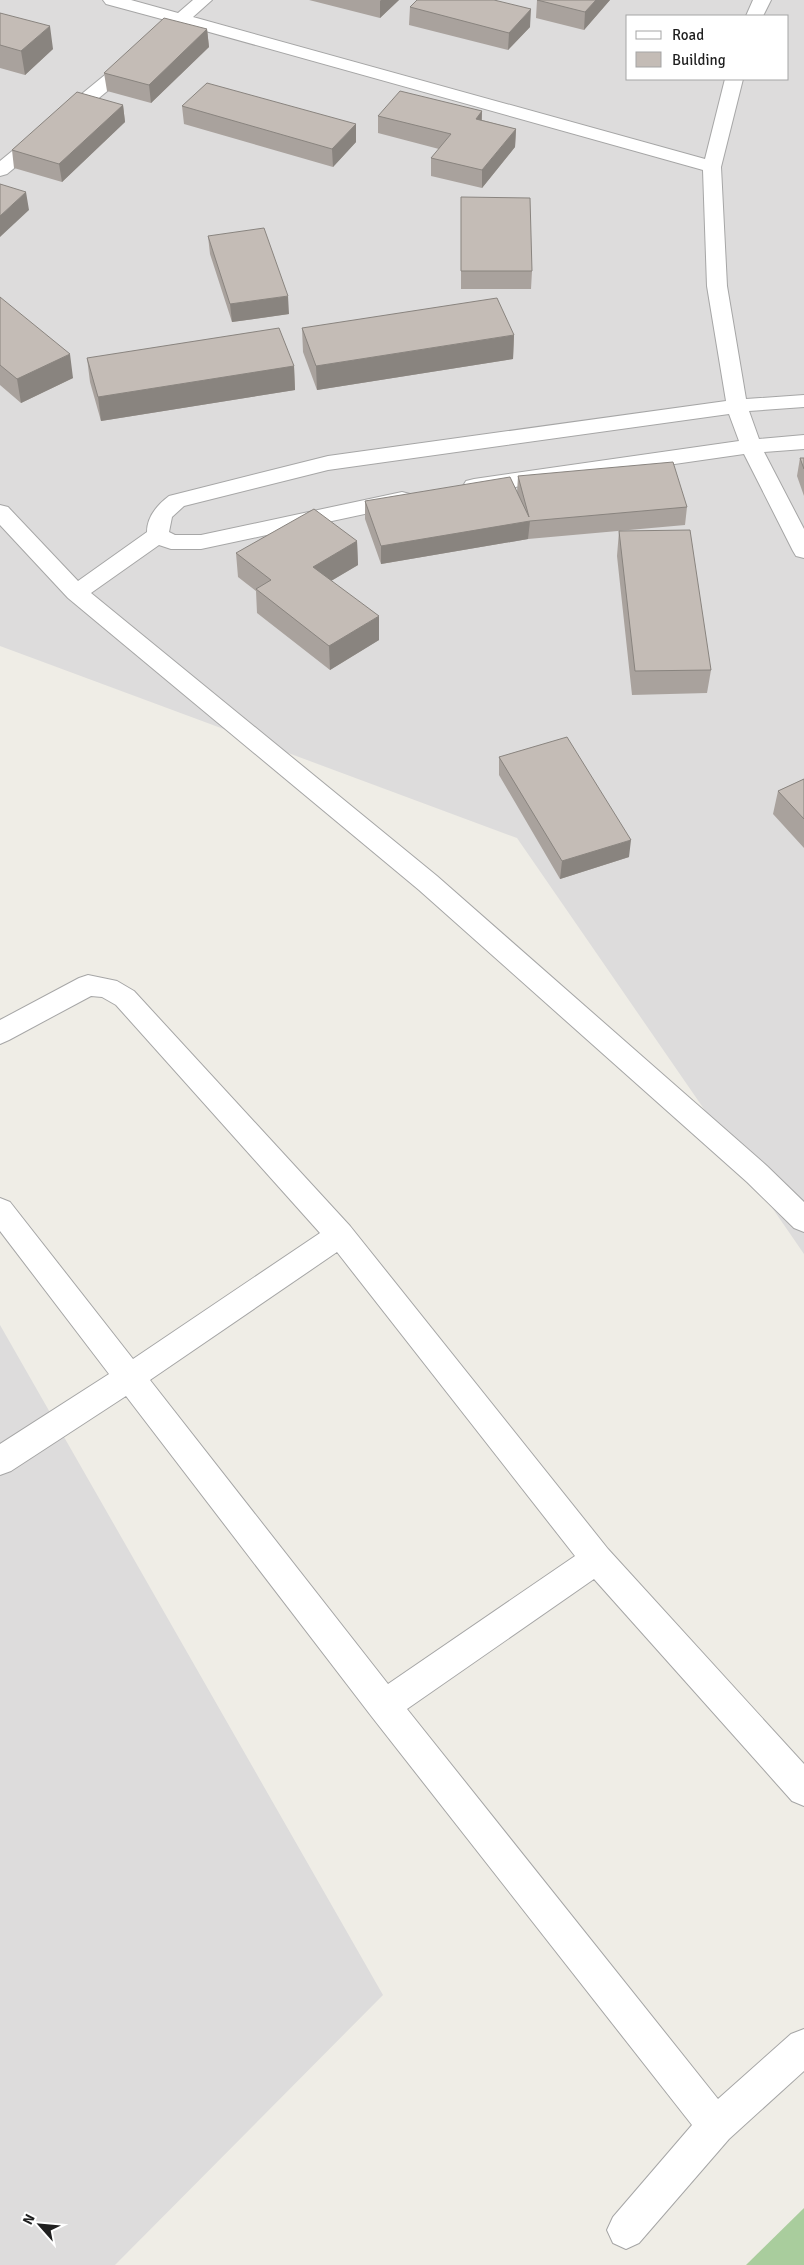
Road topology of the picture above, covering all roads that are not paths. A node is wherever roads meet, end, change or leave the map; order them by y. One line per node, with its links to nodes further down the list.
1 (112, 0): 5 (street)
2 (203, 0): 5 (street)
3 (762, 0): 4 (street)
4 (755, 15)
5 (182, 20): 6 (street); 9 (street)
6 (159, 39)
7 (144, 52): 10 (street)
8 (734, 80): 9 (street)
9 (712, 167): 12 (street)
10 (0, 170)
11 (804, 401): 12 (street)
12 (737, 406): 14 (street); 18 (street)
13 (804, 442): 14 (street)
14 (751, 446): 15 (street); 19 (street)
15 (456, 489)
16 (417, 496): 18 (street)
17 (0, 512): 20 (street)
18 (158, 534): 20 (street)
19 (804, 551)
20 (76, 593): 23 (street)
21 (0, 1033): 24 (street)
22 (0, 1210): 25 (street)
23 (804, 1220)
24 (340, 1234): 25 (street); 27 (street)
25 (130, 1377): 26 (street); 28 (street)
26 (0, 1461)
27 (597, 1559): 28 (street); 29 (street)
28 (384, 1706): 31 (street)
29 (804, 1789)
30 (804, 2047): 31 (street)
31 (716, 2126): 32 (street)
32 (626, 2230)

